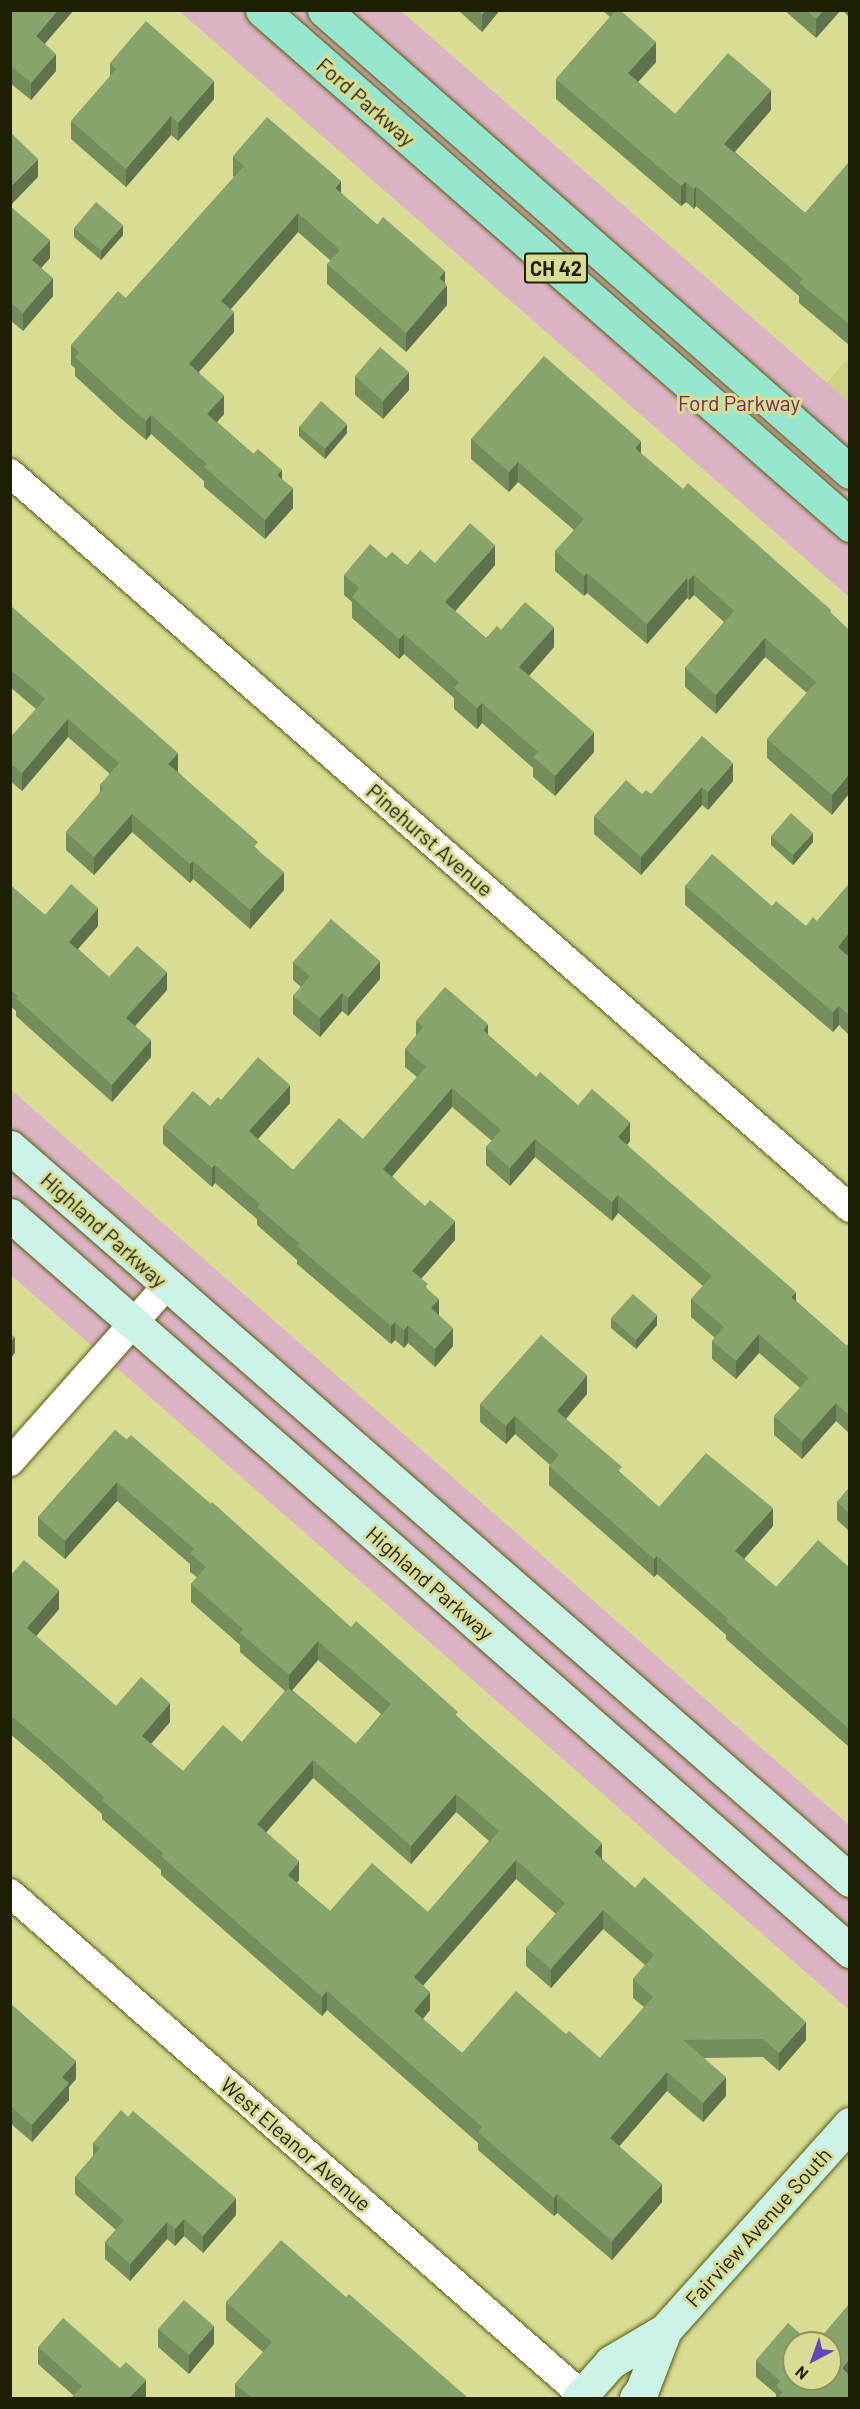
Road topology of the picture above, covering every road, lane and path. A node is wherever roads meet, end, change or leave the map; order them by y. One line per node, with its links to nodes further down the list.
1 (262, 10): 5 (main road, Ford Parkway / CH 42)
2 (324, 10): 3 (main road, Ford Parkway / CH 42)
3 (849, 472)
4 (10, 473): 7 (street, Pinehurst Avenue)
5 (849, 525)
6 (10, 1147): 9 (street, Highland Parkway)
7 (849, 1208)
8 (10, 1215): 10 (street, Highland Parkway)
9 (167, 1286): 10 (street); 12 (street, Highland Parkway)
10 (134, 1323): 11 (street); 14 (street, Highland Parkway)
11 (10, 1462)
12 (849, 1880)
13 (10, 1893): 17 (street, West Eleanor Avenue)
14 (849, 1950)
15 (849, 2124): 16 (street, Fairview Avenue South)
16 (665, 2330): 17 (street, Fairview Avenue South); 18 (street, Fairview Avenue South)
17 (580, 2397)
18 (636, 2398)

